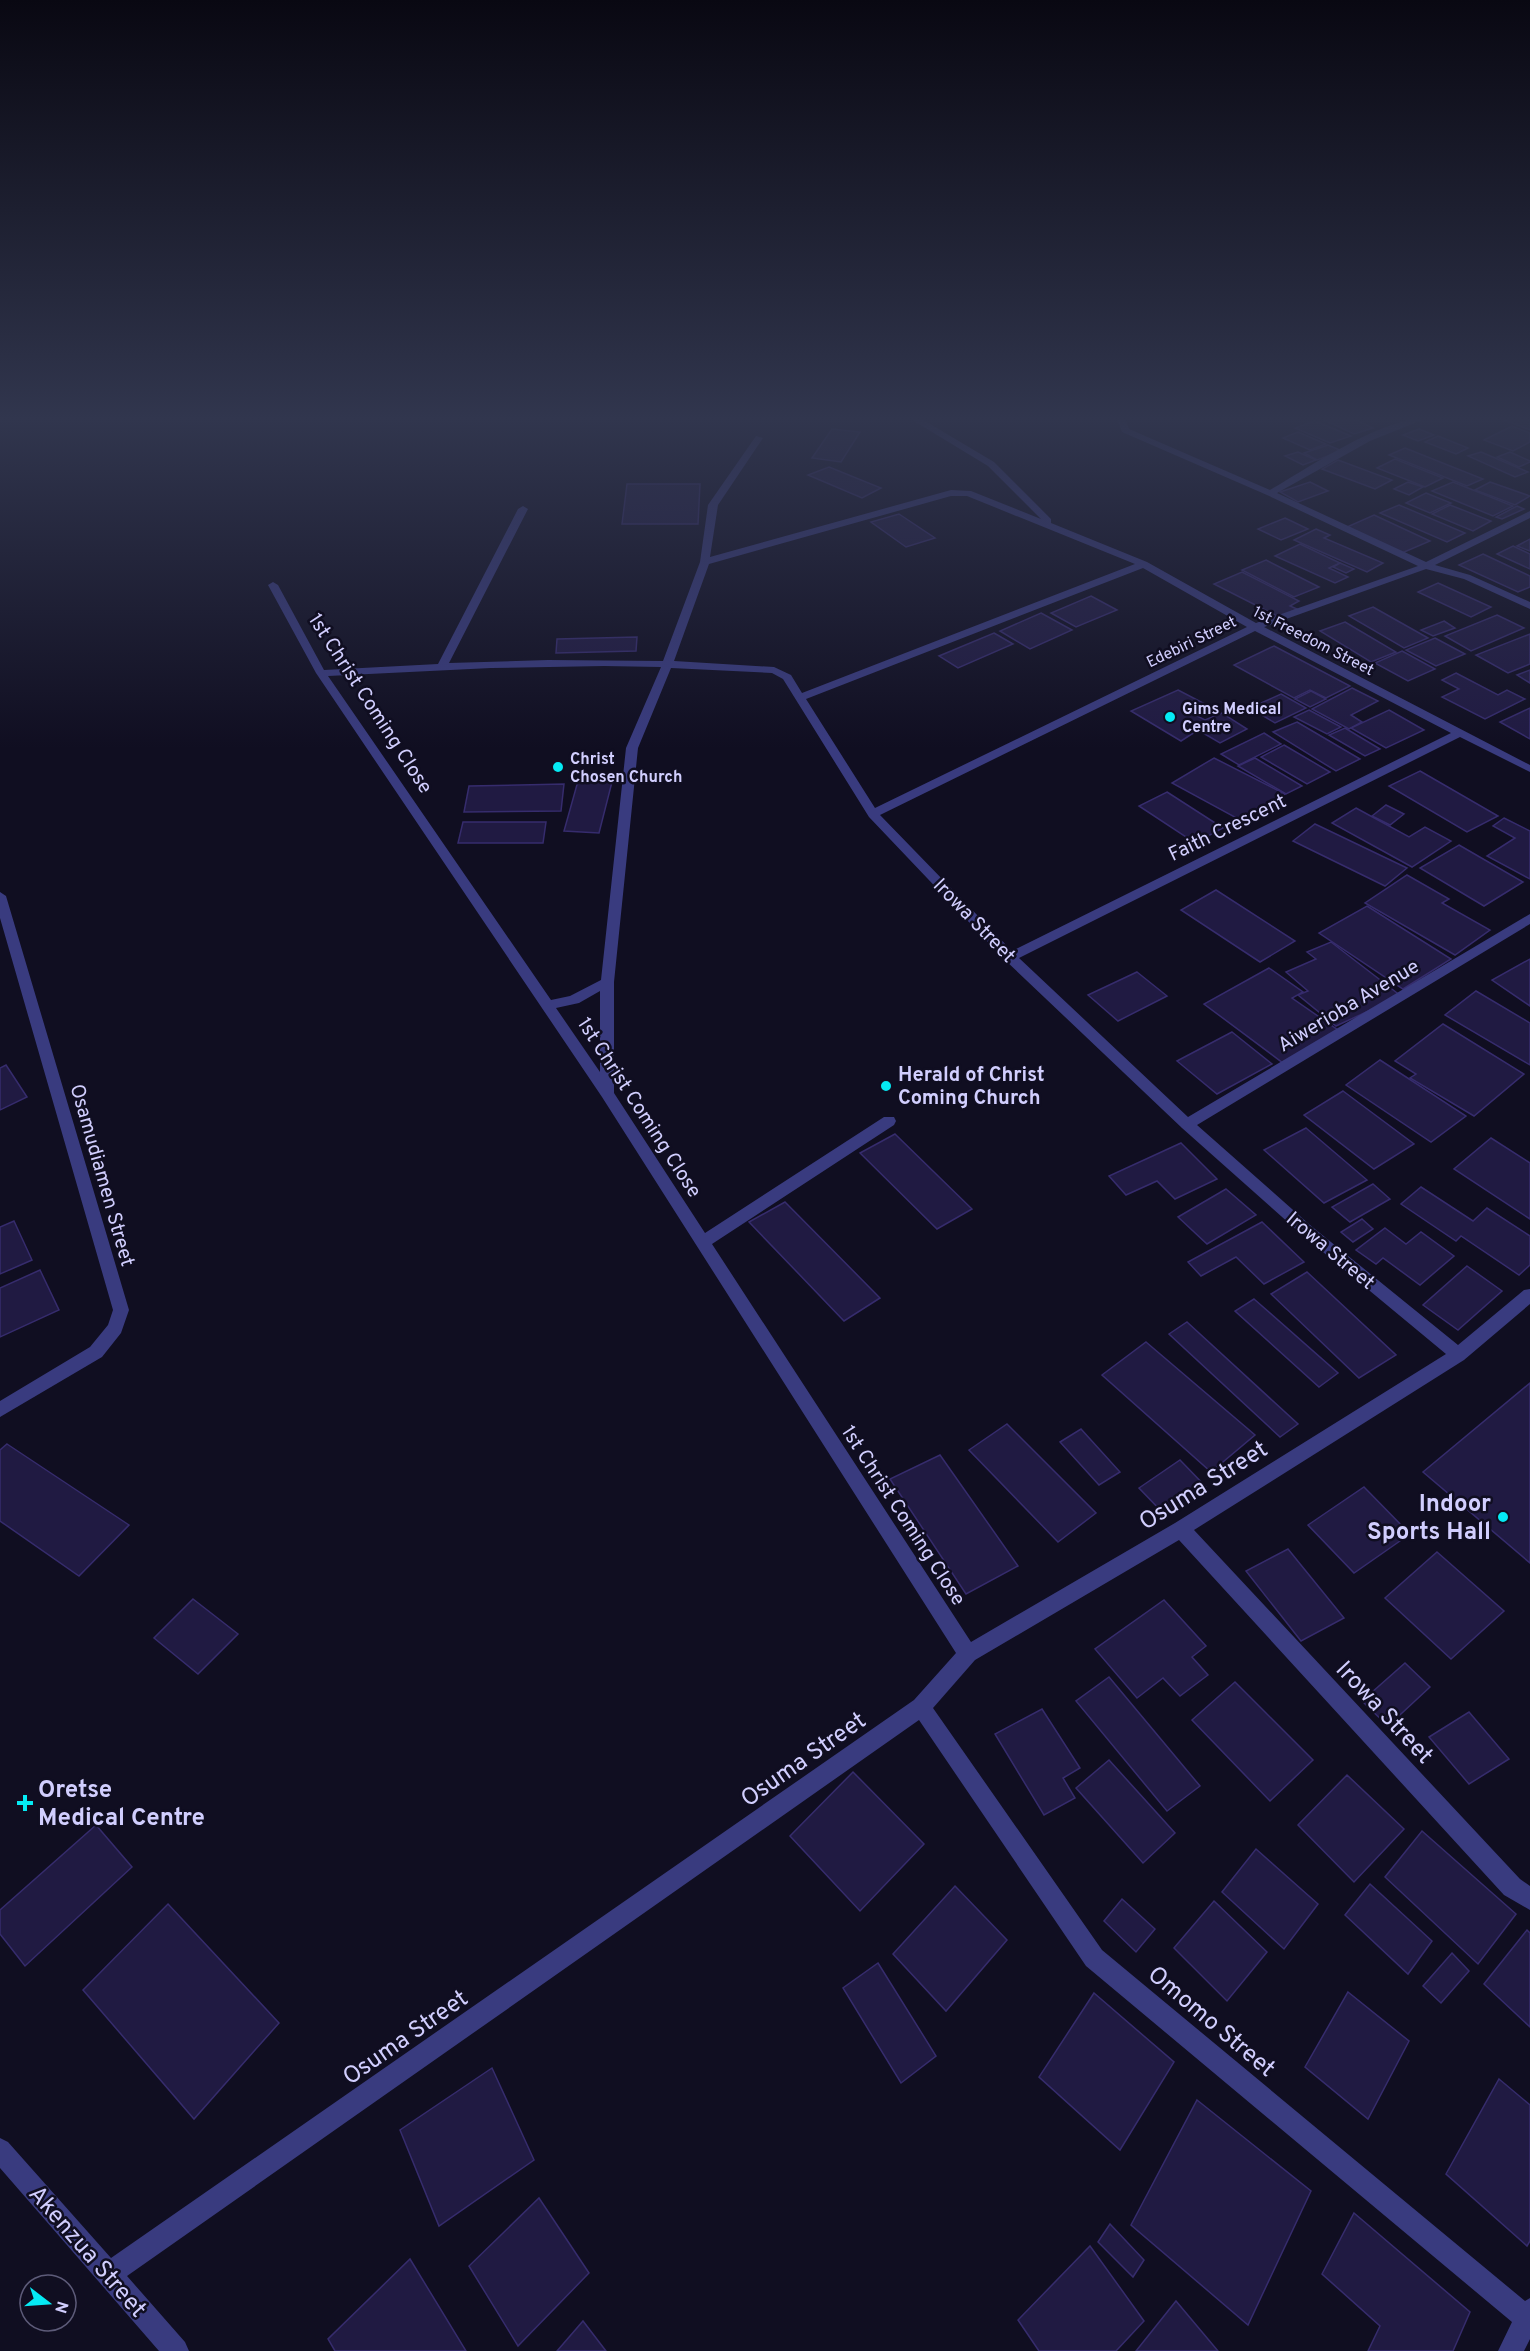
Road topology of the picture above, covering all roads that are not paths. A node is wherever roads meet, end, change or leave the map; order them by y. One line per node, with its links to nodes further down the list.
1 (513, 528): 14 (street)
2 (710, 528): 7 (street)
3 (821, 528): 7 (street, 1st Freedom Street)
4 (1055, 528): 8 (street, 1st Freedom Street)
5 (1344, 528): 9 (street)
6 (1502, 528): 9 (street, Edebiri Street)
7 (705, 562): 13 (street)
8 (1144, 564): 12 (street, 1st Freedom Street); 16 (street)
9 (1425, 566): 11 (street); 12 (street, Edebiri Street)
10 (273, 585): 15 (street, 1st Christ Coming Close)
11 (1530, 606)
12 (1255, 627): 17 (street, 1st Freedom Street); 19 (street, Edebiri Street)
13 (667, 665): 14 (street, Irowa Street); 16 (street, Irowa Street); 23 (street)
14 (442, 666): 15 (street, Irowa Street)
15 (321, 673): 24 (street, 1st Christ Coming Close)
16 (802, 697): 19 (street, Irowa Street)
17 (1461, 732): 18 (street, 1st Freedom Street); 22 (street, Faith Crescent)
18 (1530, 769)
19 (873, 814): 22 (street, Irowa Street)
20 (0, 896): 31 (street, Osamudiamen Street)
21 (1530, 918): 27 (street, Aiwerioba Avenue)
22 (1010, 957): 27 (street, Irowa Street)
23 (607, 982): 24 (street); 25 (street)
24 (547, 1005): 25 (street, 1st Christ Coming Close)
25 (607, 1093): 28 (street, 1st Christ Coming Close)
26 (889, 1121): 28 (street)
27 (1187, 1124): 30 (street, Irowa Street)
28 (703, 1242): 33 (street, 1st Christ Coming Close)
29 (1530, 1295): 30 (street, Osuma Street)
30 (1458, 1355): 32 (street, Osuma Street)
31 (0, 1410)
32 (1181, 1529): 33 (street, Osuma Street); 35 (street, Irowa Street)
33 (968, 1654): 34 (street, Osuma Street)
34 (921, 1707): 37 (street, Osuma Street); 38 (street, Omomo Street)
35 (1530, 1899)
36 (0, 2150): 37 (street, Akenzua Street)
37 (109, 2274): 39 (street, Akenzua Street)
38 (1529, 2317): 40 (street)
39 (176, 2351)
40 (1511, 2351)

